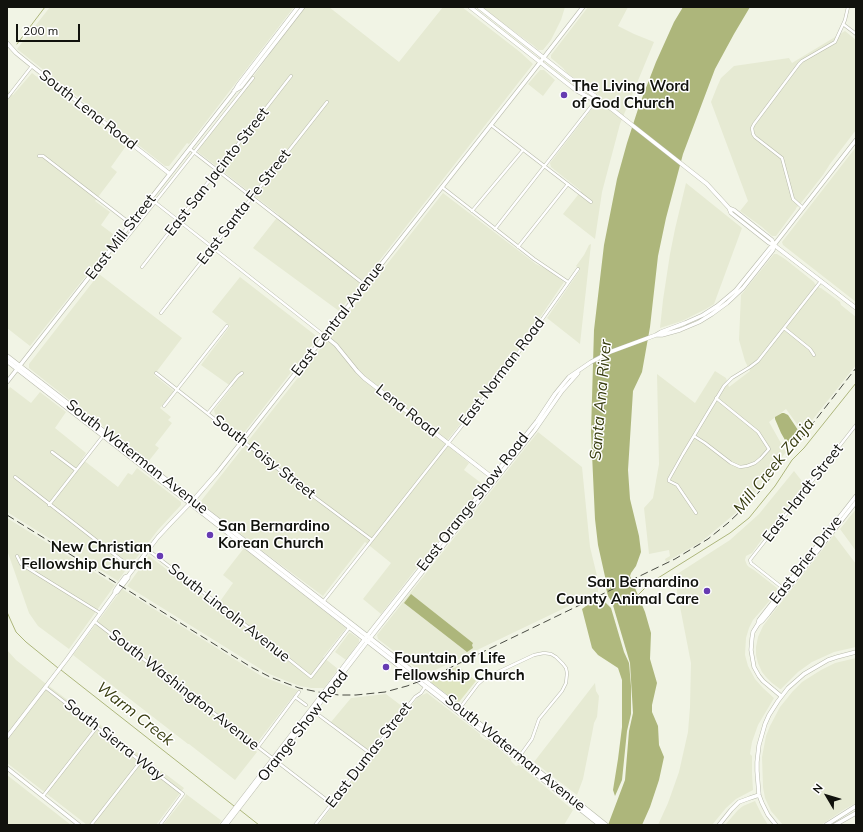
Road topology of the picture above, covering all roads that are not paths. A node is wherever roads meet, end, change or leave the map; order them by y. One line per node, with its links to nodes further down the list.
1 (298, 7): 15 (main road, East Mill Street)
2 (303, 7): 15 (main road, East Mill Street)
3 (470, 7): 11 (main road)
4 (479, 7): 10 (main road)
5 (582, 7): 10 (main road, East Central Avenue)
6 (848, 7): 7 (street)
7 (843, 24): 8 (street); 34 (street)
8 (856, 34)
9 (7, 43): 12 (main road, South Lena Road)
10 (544, 58): 11 (main road, East Central Avenue); 17 (main road)
11 (540, 62): 17 (main road); 19 (main road, East Central Avenue)
12 (32, 66): 16 (street); 27 (main road, South Lena Road)
13 (292, 76): 26 (street, East San Jacinto Street)
14 (253, 78): 23 (street)
15 (234, 92): 21 (main road, East Mill Street)
16 (7, 98)
17 (597, 99): 25 (street); 40 (main road)
18 (327, 102): 30 (street, East Santa Fe Street)
19 (490, 125): 22 (street); 29 (main road, East Central Avenue)
20 (856, 140): 34 (main road)
21 (190, 149): 23 (street); 27 (main road, East Mill Street)
22 (523, 150): 25 (street); 35 (street)
23 (194, 152): 26 (street); 32 (street)
24 (39, 156): 37 (street)
25 (544, 166): 28 (street); 38 (street)
26 (218, 170): 30 (street); 36 (street, East San Jacinto Street)
27 (170, 174): 31 (main road, East Mill Street)
28 (568, 184): 33 (street); 42 (street)
29 (442, 187): 35 (street); 47 (main road, East Central Avenue)
30 (252, 197): 41 (street, East Santa Fe Street); 47 (street)
31 (151, 199): 32 (street); 37 (main road, East Mill Street)
32 (155, 202): 36 (street); 39 (street)
33 (591, 202)
34 (803, 208): 40 (main road)
35 (472, 211): 38 (street)
36 (179, 220): 41 (street); 43 (street, East San Jacinto Street)
37 (131, 224): 56 (main road, East Mill Street)
38 (495, 229): 42 (street)
39 (125, 240)
40 (774, 245): 45 (main road); 74 (main road, East Orange Show Road)
41 (213, 247): 49 (street, East Santa Fe Street); 52 (street)
42 (518, 247): 46 (street)
43 (142, 267)
44 (578, 269): 46 (street, East Norman Road)
45 (821, 281): 48 (main road); 51 (street)
46 (568, 282): 68 (street, East Norman Road)
47 (365, 285): 52 (main road, East Central Avenue)
48 (856, 308)
49 (161, 313)
50 (227, 326): 60 (street)
51 (784, 328): 53 (street); 61 (street)
52 (325, 336): 67 (main road, East Central Avenue); 68 (main road, Lena Road)
53 (814, 354)
54 (7, 356): 56 (main road, South Waterman Avenue)
55 (7, 361): 56 (main road, South Waterman Avenue)
56 (18, 367): 59 (main road, East Mill Street); 65 (main road, South Waterman Avenue)
57 (156, 373): 60 (street, South Foisy Street)
58 (242, 373): 63 (street)
59 (7, 382)
60 (177, 389): 62 (street); 63 (street, South Foisy Street)
61 (716, 398): 66 (street); 66 (street)
62 (164, 406)
63 (208, 413): 67 (street, South Foisy Street)
64 (856, 425): 84 (street, East Hardt Street)
65 (104, 435): 70 (main road, South Waterman Avenue); 71 (street); 72 (main road, South Waterman Avenue)
66 (694, 436): 79 (street)
67 (243, 440): 76 (main road, East Central Avenue); 80 (street, South Foisy Street)
68 (448, 443): 74 (main road, Lena Road); 80 (street, East Norman Road)
69 (52, 452): 71 (street)
70 (142, 466): 72 (main road); 76 (main road, South Waterman Avenue)
71 (76, 470): 78 (street)
72 (159, 474): 76 (main road, South Waterman Avenue)
73 (15, 478): 78 (street)
74 (494, 478): 89 (main road, East Orange Show Road)
75 (856, 496): 84 (main road, East Brier Drive)
76 (192, 502): 81 (main road, East Central Avenue); 85 (main road, South Waterman Avenue)
77 (856, 502): 84 (main road, East Brier Drive)
78 (50, 505): 83 (street)
79 (696, 513)
80 (372, 540): 85 (street, East Norman Road)
81 (148, 550): 83 (main road, East Central Avenue); 88 (street, South Lincoln Avenue)
82 (17, 556): 86 (street)
83 (133, 569): 86 (main road, East Central Avenue)
84 (785, 590): 94 (main road, East Brier Drive)
85 (322, 604): 88 (main road, South Waterman Avenue); 89 (main road, South Waterman Avenue)
86 (100, 613): 87 (main road, East Central Avenue)
87 (94, 621): 91 (main road, East Central Avenue); 101 (street, South Washington Avenue)
88 (349, 628): 89 (main road, South Waterman Avenue)
89 (367, 639): 92 (main road, South Waterman Avenue); 97 (main road, South Waterman Avenue); 104 (main road, Orange Show Road)
90 (856, 652): 94 (main road)
91 (45, 687): 99 (street, South Sierra Way); 100 (main road, East Central Avenue)
92 (425, 687): 97 (main road, South Waterman Avenue); 102 (street, East Dumas Street)
93 (299, 692): 95 (street)
94 (781, 696): 107 (main road)
95 (296, 697): 96 (street); 101 (street)
96 (306, 706)
97 (458, 710): 103 (main road, South Waterman Avenue); 103 (street)
98 (320, 716): 102 (street)
99 (97, 727): 105 (street, South Sierra Way); 108 (street)
100 (7, 737)
101 (258, 747): 104 (street, South Washington Avenue)
102 (371, 754): 109 (street, East Dumas Street)
103 (518, 758): 111 (main road, South Waterman Avenue)
104 (274, 759): 109 (street, South Washington Avenue); 113 (main road, Orange Show Road)
105 (140, 761): 115 (street); 116 (street, South Sierra Way)
106 (7, 768): 108 (main road)
107 (759, 795): 120 (main road); 121 (main road)
108 (43, 796): 114 (main road)
109 (332, 804): 117 (street, East Dumas Street)
110 (856, 806): 122 (main road)
111 (583, 810): 118 (main road, South Waterman Avenue); 119 (main road, South Waterman Avenue)
112 (856, 813): 123 (main road)
113 (224, 824)
114 (79, 825)
115 (91, 825)
116 (160, 825)
117 (315, 825)
118 (600, 825)
119 (606, 825)
120 (719, 825)
121 (776, 825)
122 (826, 825)
123 (835, 825)

